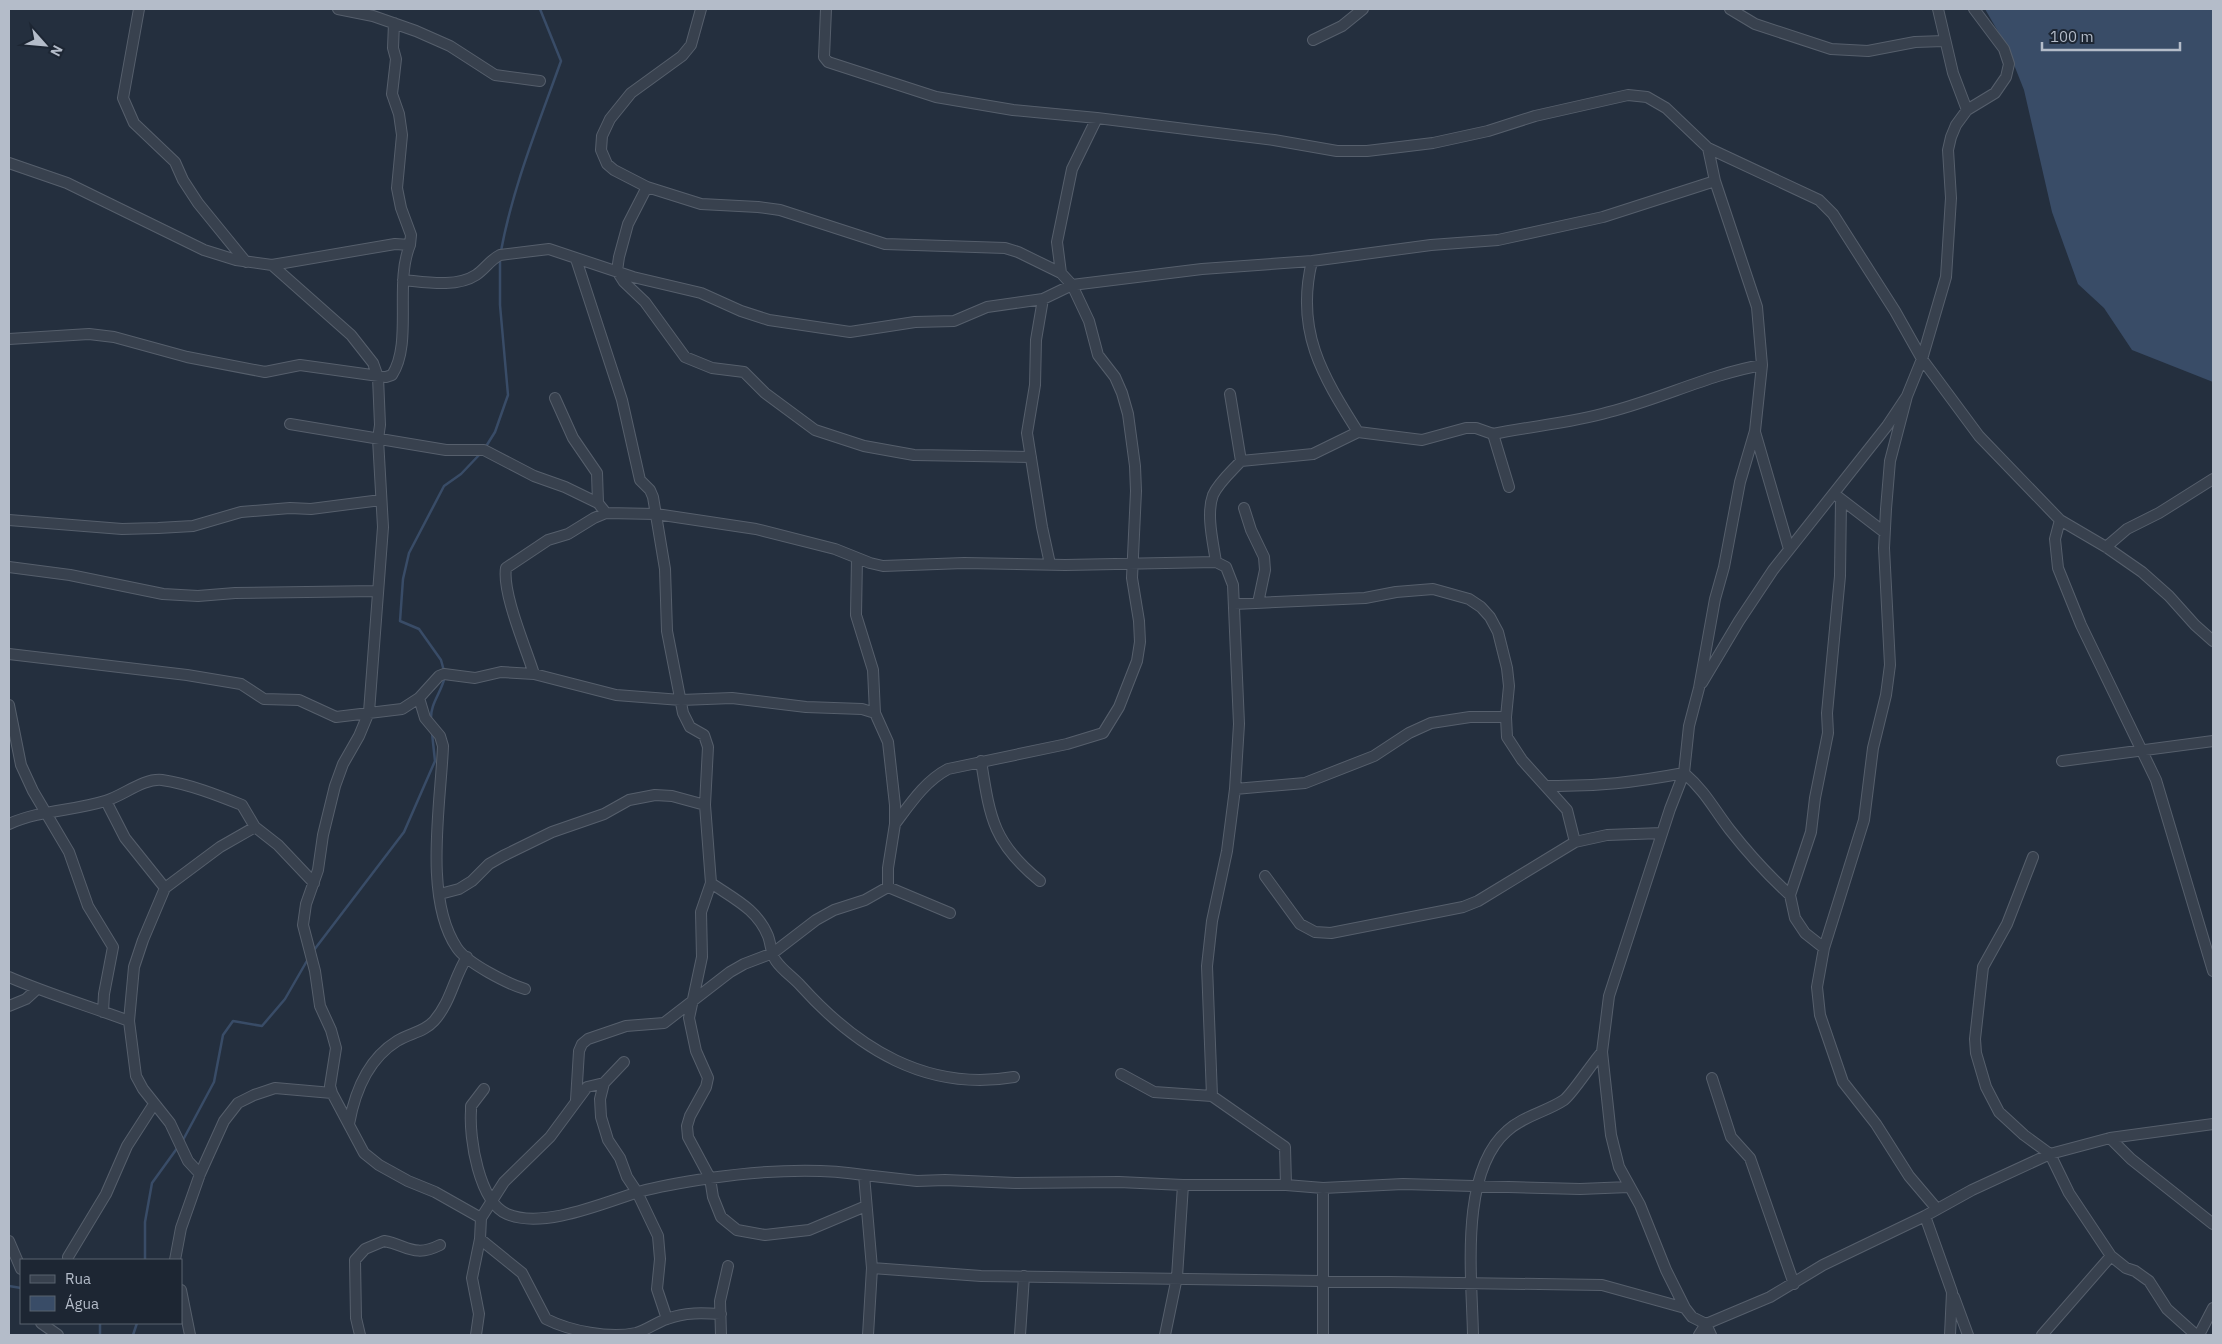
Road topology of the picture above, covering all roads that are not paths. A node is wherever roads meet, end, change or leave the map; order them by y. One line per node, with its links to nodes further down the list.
1 (139, 9): 22 (street)
2 (338, 9): 9 (street)
3 (701, 9): 18 (street)
4 (826, 9): 14 (street)
5 (1364, 9): 10 (street)
6 (1730, 9): 11 (street)
7 (1938, 9): 11 (street)
8 (1974, 9): 13 (street)
9 (394, 23): 12 (street); 19 (street)
10 (1313, 40)
11 (1944, 41): 13 (street)
12 (540, 81)
13 (1967, 110): 30 (street)
14 (1097, 118): 15 (street); 25 (street)
15 (1708, 148): 17 (street); 30 (street)
16 (9, 163): 22 (street)
17 (1715, 180): 21 (street); 31 (street)
18 (647, 187): 24 (street); 25 (street)
19 (410, 246): 23 (street); 26 (street)
20 (576, 260): 24 (street); 26 (street); 50 (street)
21 (1312, 261): 27 (street); 38 (street)
22 (246, 262): 23 (street)
23 (272, 265): 32 (street)
24 (617, 271): 28 (street); 41 (street)
25 (1061, 273): 27 (street)
26 (403, 280): 32 (street)
27 (1072, 285): 28 (street); 57 (street)
28 (1043, 299): 41 (street)
29 (9, 339): 32 (street)
30 (1922, 359): 34 (street); 52 (street)
31 (1762, 365): 37 (street); 39 (street)
32 (378, 377): 40 (street)
33 (1230, 394): 42 (street)
34 (1908, 396): 45 (street); 53 (street)
35 (555, 398): 47 (street)
36 (290, 424): 40 (street)
37 (1755, 431): 55 (street); 67 (street)
38 (1358, 432): 39 (street); 42 (street)
39 (1493, 434): 44 (street)
40 (378, 439): 46 (street); 47 (street)
41 (1031, 457): 59 (street)
42 (1241, 461): 58 (street)
43 (2213, 479): 54 (street)
44 (1510, 487)
45 (1837, 496): 53 (street); 55 (street); 97 (street)
46 (381, 500): 51 (street); 61 (street)
47 (598, 503): 49 (street)
48 (1244, 508): 62 (street)
49 (606, 513): 50 (street); 66 (street)
50 (656, 514): 56 (street); 69 (street)
51 (9, 520)
52 (2060, 520): 54 (street); 75 (street)
53 (1884, 532): 99 (street)
54 (2106, 547): 64 (street)
55 (1790, 549): 67 (street)
56 (856, 558): 59 (street); 72 (street)
57 (1132, 562): 58 (street); 59 (street); 76 (street)
58 (1216, 562): 63 (street)
59 (1050, 564)
60 (9, 567): 61 (street)
61 (377, 591): 71 (street)
62 (1258, 603): 63 (street); 73 (street)
63 (1234, 604): 80 (street)
64 (2213, 641)
65 (9, 654): 71 (street)
66 (534, 674): 68 (street); 69 (street)
67 (1699, 688): 78 (street)
68 (418, 698): 71 (street); 96 (street)
69 (681, 700): 72 (street); 82 (street)
70 (9, 705): 83 (street)
71 (369, 712): 92 (street)
72 (875, 713): 85 (street)
73 (1506, 717): 79 (street); 80 (street)
74 (2213, 741): 75 (street)
75 (2142, 752): 77 (street); 102 (street)
76 (981, 761): 85 (street); 91 (street)
77 (2062, 761)
78 (1684, 773): 79 (street); 87 (street); 97 (street)
79 (1546, 786): 88 (street)
80 (1235, 789): 118 (street)
81 (106, 801): 83 (street); 86 (street); 95 (street)
82 (705, 805): 93 (street); 96 (street)
83 (47, 812): 84 (street); 108 (street)
84 (9, 824)
85 (895, 824): 94 (street)
86 (255, 827): 92 (street); 95 (street)
87 (1662, 832): 88 (street); 110 (street)
88 (1575, 842): 90 (street)
89 (2033, 857): 124 (street)
90 (1265, 876)
91 (1040, 880)
92 (314, 883): 117 (street)
93 (711, 883): 100 (street); 106 (street)
94 (888, 887): 98 (street); 100 (street)
95 (166, 888): 109 (street)
96 (440, 894): 101 (street)
97 (1790, 894): 99 (street)
98 (950, 913)
99 (1824, 948): 136 (street)
100 (773, 953): 106 (street); 113 (street)
101 (467, 956): 104 (street); 121 (street)
102 (2213, 970)
103 (9, 977): 105 (street)
104 (525, 989)
105 (38, 990): 107 (street); 108 (street)
106 (694, 1002): 119 (street); 127 (street)
107 (9, 1006)
108 (104, 1012): 109 (street)
109 (129, 1021): 120 (street)
110 (1602, 1052): 130 (street); 131 (street)
111 (624, 1062): 115 (street)
112 (1121, 1074): 118 (street)
113 (1014, 1077)
114 (1712, 1078): 152 (street)
115 (604, 1083): 119 (street); 133 (street)
116 (484, 1089): 134 (street)
117 (332, 1093): 121 (street); 125 (street)
118 (1212, 1096): 129 (street)
119 (576, 1100): 134 (street)
120 (154, 1104): 125 (street); 144 (street)
121 (350, 1124): 138 (street)
122 (2213, 1124): 123 (street)
123 (2110, 1138): 124 (street); 139 (street)
124 (2050, 1154): 136 (street); 143 (street)
125 (200, 1174): 145 (street)
126 (864, 1175): 127 (street); 128 (street); 135 (street)
127 (710, 1178): 133 (street); 135 (street)
128 (1183, 1185): 129 (street); 150 (street)
129 (1286, 1185): 132 (street)
130 (1477, 1185): 131 (street); 132 (street); 153 (street)
131 (1629, 1187): 156 (street)
132 (1323, 1188): 151 (street)
133 (637, 1192): 134 (street); 159 (street)
134 (491, 1200): 138 (street)
135 (866, 1206): 148 (street)
136 (1937, 1209): 137 (street)
137 (1925, 1216): 152 (street); 154 (street)
138 (481, 1218): 140 (street)
139 (2213, 1224)
140 (480, 1239): 165 (street); 166 (street)
141 (9, 1241): 147 (street)
142 (440, 1245): 164 (street)
143 (2111, 1256): 177 (street); 178 (street)
144 (68, 1257)
145 (175, 1259)
146 (728, 1266): 158 (street)
147 (20, 1267)
148 (872, 1268): 149 (street); 168 (street)
149 (1024, 1276): 150 (street); 169 (street)
150 (1177, 1277): 151 (street); 170 (street)
151 (1324, 1280): 153 (street); 171 (street)
152 (1794, 1284): 161 (street)
153 (1472, 1285): 156 (street); 172 (street)
154 (1952, 1292): 175 (street); 176 (street)
155 (182, 1295): 163 (street)
156 (1685, 1308): 161 (street)
157 (2213, 1308): 178 (street)
158 (721, 1314): 159 (street); 167 (street)
159 (667, 1319): 166 (street)
160 (42, 1324): 162 (street)
161 (1706, 1324): 173 (street); 174 (street)
162 (58, 1335)
163 (190, 1335)
164 (360, 1335)
165 (476, 1335)
166 (626, 1335)
167 (721, 1335)
168 (868, 1335)
169 (1020, 1335)
170 (1165, 1335)
171 (1323, 1335)
172 (1472, 1335)
173 (1699, 1335)
174 (1711, 1335)
175 (1950, 1335)
176 (1968, 1335)
177 (2042, 1335)
178 (2198, 1335)

